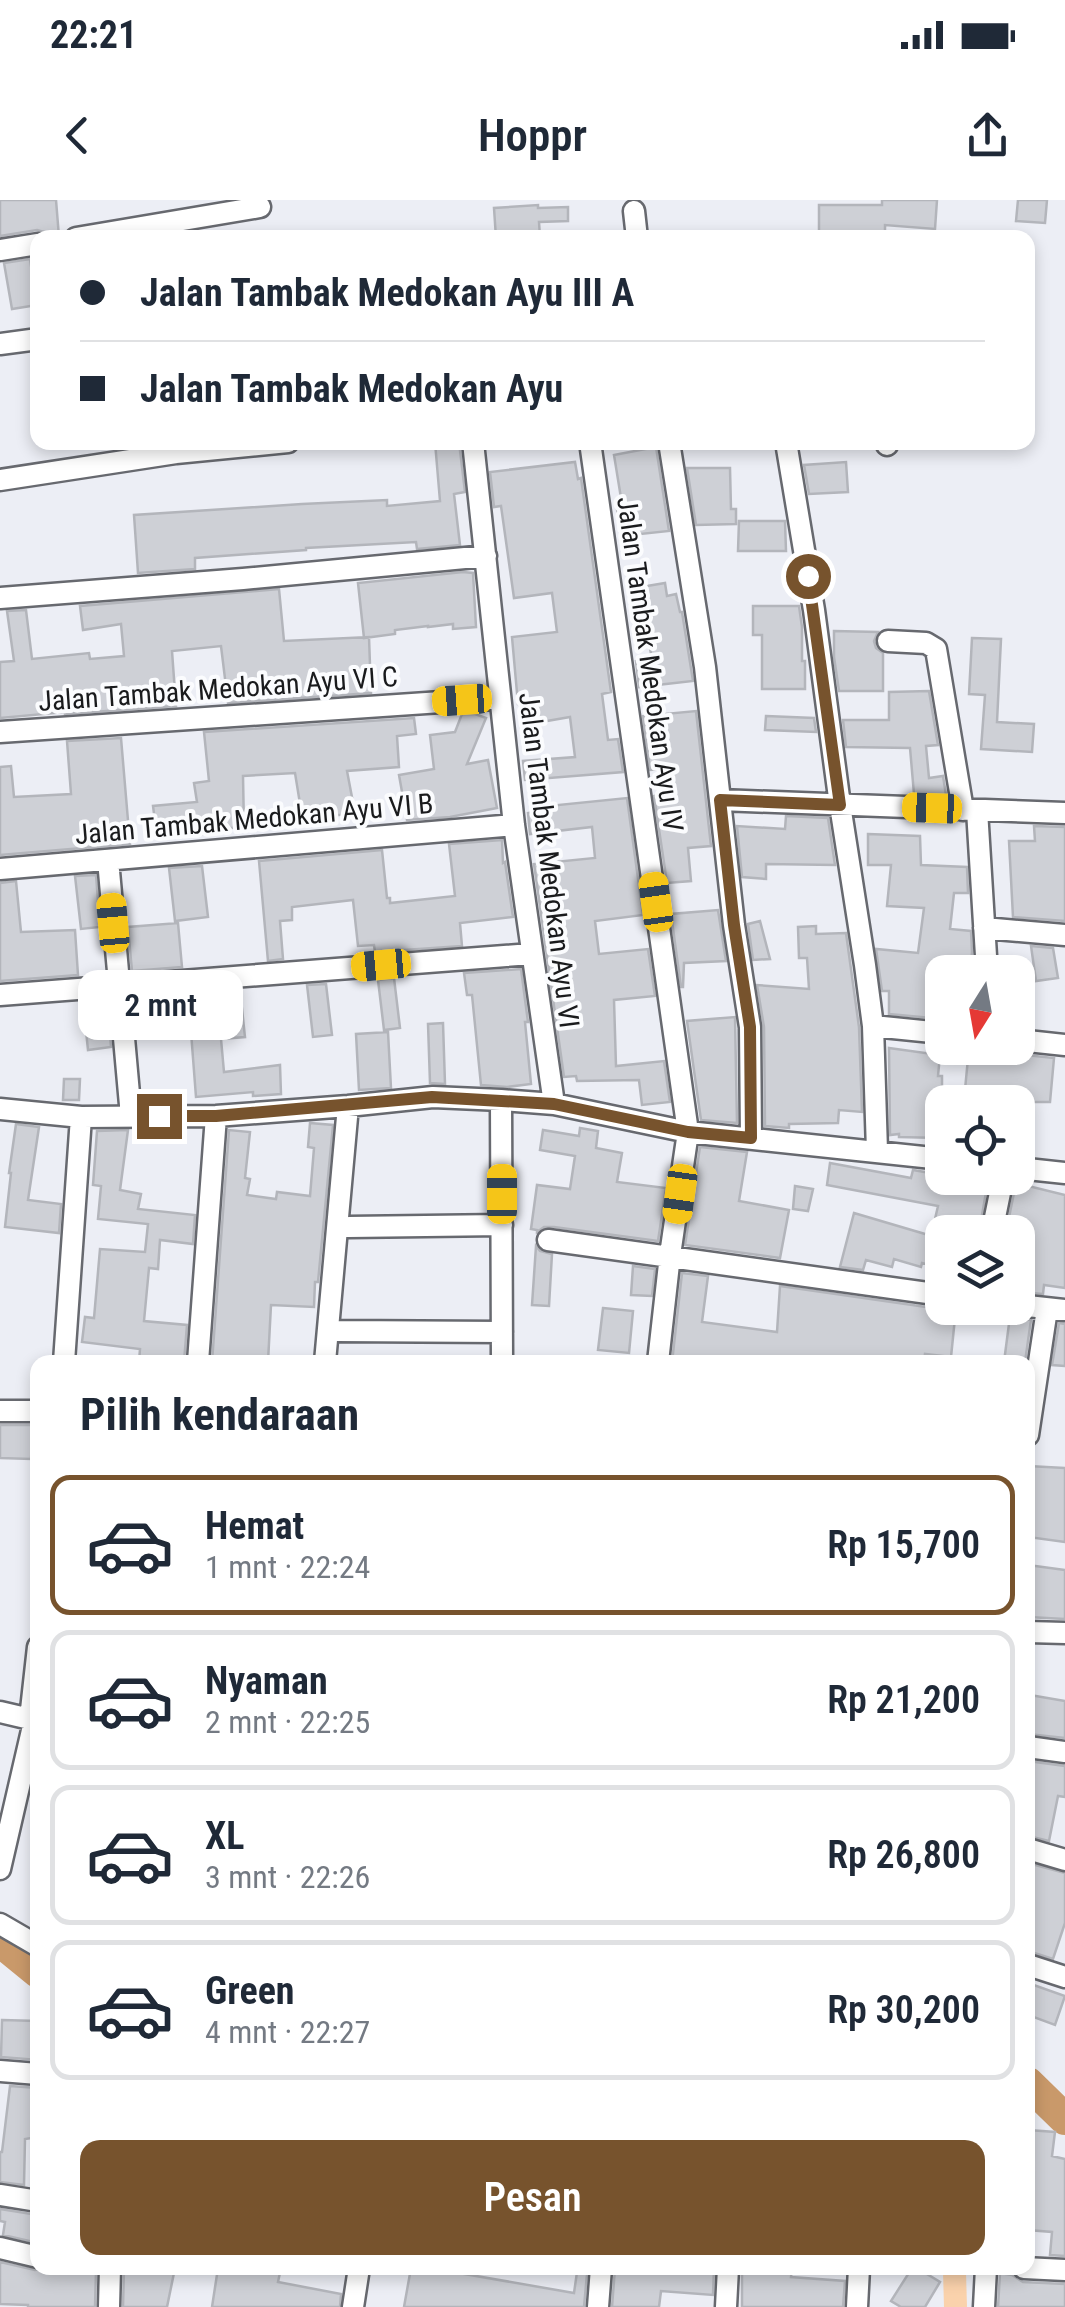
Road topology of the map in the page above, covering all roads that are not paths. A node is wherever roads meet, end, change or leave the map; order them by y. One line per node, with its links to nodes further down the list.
1 (260, 207): 3 (street)
2 (634, 211): 4 (street)
3 (123, 230)
4 (635, 230)
5 (30, 245): 6 (street)
6 (0, 250)
7 (30, 340): 8 (street)
8 (0, 344)
9 (207, 450): 14 (street)
10 (474, 450): 15 (street, Jalan Tambak Medokan Ayu VI)
11 (591, 450): 44 (street, Jalan Tambak Medokan Ayu IV)
12 (670, 450): 20 (street)
13 (787, 450): 21 (street)
14 (0, 480)
15 (486, 556): 16 (street); 18 (street, Jalan Tambak Medokan Ayu VI)
16 (0, 598)
17 (888, 642): 22 (street)
18 (500, 698): 19 (street, Jalan Tambak Medokan Ayu VI C); 24 (street, Jalan Tambak Medokan Ayu VI)
19 (0, 732)
20 (720, 800): 21 (street); 45 (street)
21 (840, 805): 22 (street); 33 (street)
22 (970, 810): 23 (street); 27 (street)
23 (1065, 813)
24 (514, 825): 25 (street, Jalan Tambak Medokan Ayu VI B); 29 (street, Jalan Tambak Medokan Ayu VI)
25 (108, 860): 26 (street, Jalan Tambak Medokan Ayu VI B); 31 (street)
26 (0, 869)
27 (984, 928): 28 (street); 30 (street)
28 (1065, 935)
29 (531, 954): 31 (street); 38 (street, Jalan Tambak Medokan Ayu VI)
30 (986, 955)
31 (118, 986): 32 (street); 41 (street)
32 (0, 995)
33 (872, 1026): 34 (street); 46 (street)
34 (925, 1031)
35 (1035, 1042): 36 (street)
36 (1065, 1045)
37 (502, 1100): 38 (street); 39 (street); 50 (street)
38 (554, 1104): 44 (street)
39 (348, 1106): 42 (street); 60 (street)
40 (0, 1109): 43 (street)
41 (131, 1116): 42 (street); 43 (street)
42 (216, 1116): 59 (street)
43 (81, 1117): 58 (street)
44 (688, 1132): 45 (street); 53 (street, Jalan Tambak Medokan Ayu IV)
45 (751, 1138): 46 (street)
46 (877, 1151): 47 (street)
47 (925, 1157)
48 (1035, 1170): 49 (street)
49 (1065, 1173)
50 (502, 1225): 51 (street); 57 (street)
51 (349, 1227)
52 (548, 1240): 53 (street)
53 (670, 1255): 54 (street); 62 (street, Jalan Tambak Medokan Ayu IV)
54 (925, 1292)
55 (1056, 1310): 63 (street)
56 (338, 1331): 57 (street)
57 (502, 1332): 61 (street)
58 (64, 1355)
59 (199, 1355)
60 (326, 1355)
61 (502, 1355)
62 (659, 1355)
63 (1035, 1402)
64 (0, 1410): 65 (street)
65 (30, 1411)
66 (1035, 1632): 67 (street)
67 (1065, 1633)
68 (0, 1712): 69 (street)
69 (30, 1719)
70 (30, 1742): 75 (street)
71 (1035, 1748): 72 (street)
72 (1065, 1752)
73 (1035, 1852): 74 (street)
74 (1065, 1860)
75 (0, 1870)
76 (0, 1924): 77 (street)
77 (30, 1941)
78 (1035, 1967): 79 (street)
79 (1065, 1976)
80 (0, 2072): 81 (street)
81 (30, 2074)
82 (0, 2195): 83 (street)
83 (30, 2200)
84 (0, 2248): 85 (street)
85 (30, 2255)
86 (1035, 2269): 87 (street)
87 (1065, 2270)
88 (110, 2275): 94 (street)
89 (358, 2275): 95 (street)
90 (600, 2275): 96 (street)
91 (728, 2275): 97 (street)
92 (859, 2275): 98 (street)
93 (986, 2275): 99 (street)
94 (109, 2307)
95 (353, 2307)
96 (598, 2307)
97 (726, 2307)
98 (857, 2307)
99 (984, 2307)

